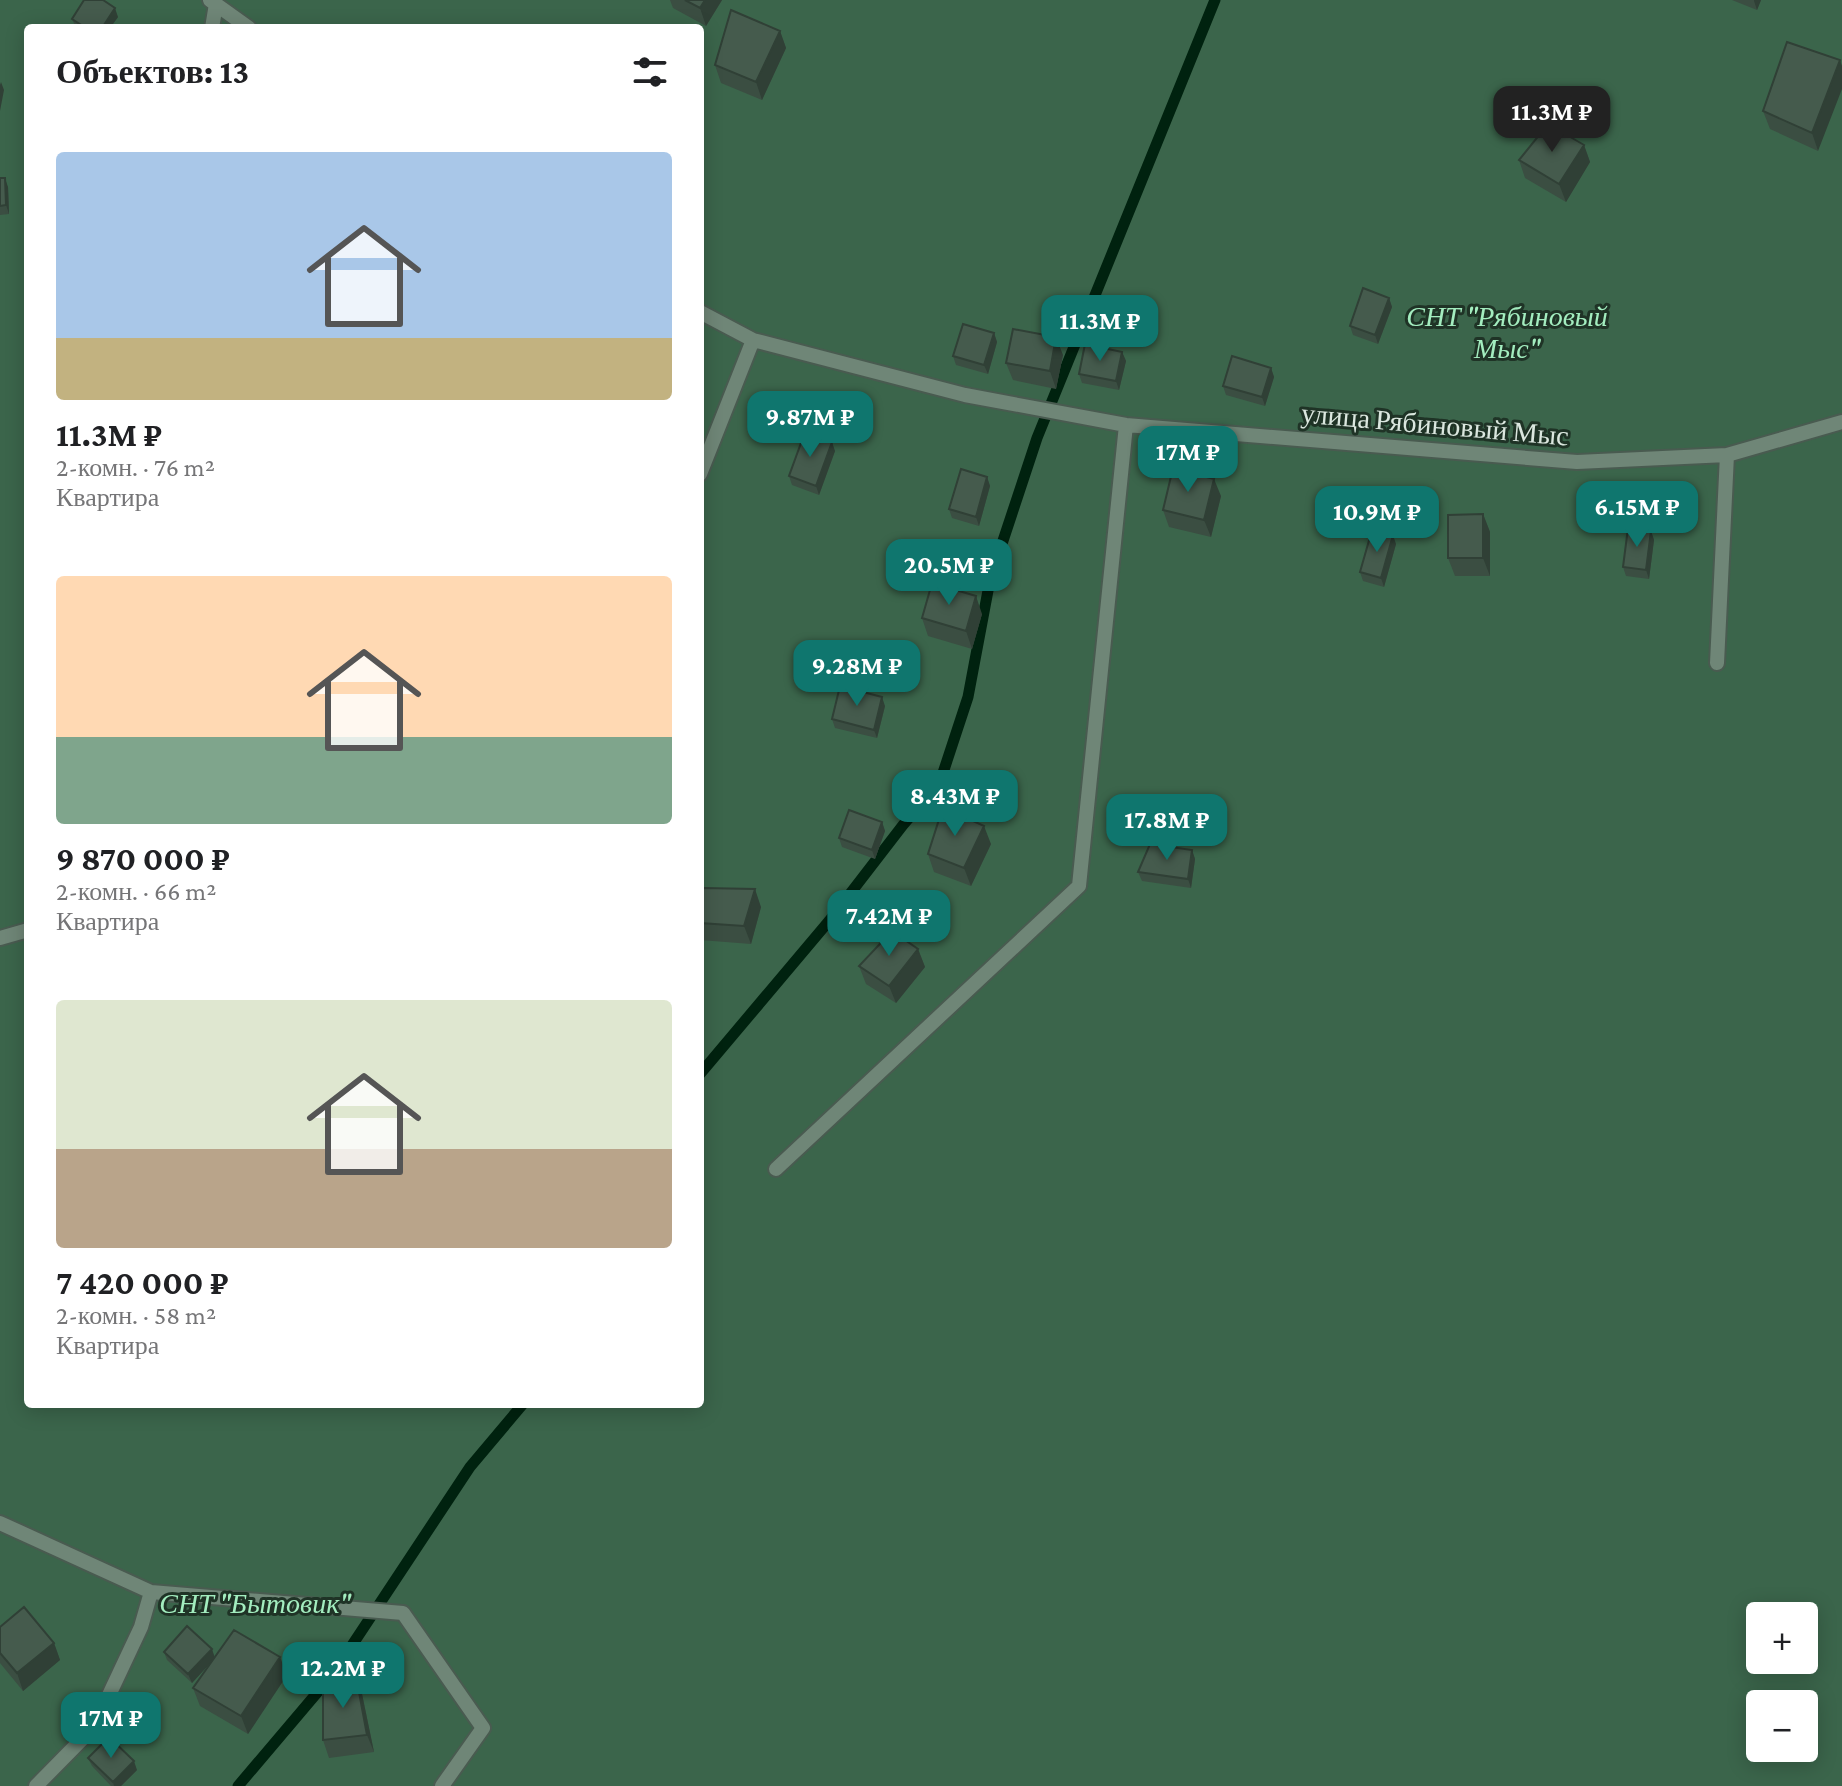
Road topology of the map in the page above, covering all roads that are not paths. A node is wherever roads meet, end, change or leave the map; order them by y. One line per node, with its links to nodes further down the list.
1 (213, 2): 2 (lane); 3 (lane)
2 (212, 24)
3 (243, 24)
4 (704, 314): 5 (lane, улица Рябиновый Мыс)
5 (753, 340): 7 (lane, улица Рябиновый Мыс); 9 (lane)
6 (1842, 422): 8 (lane, улица Рябиновый Мыс)
7 (1126, 425): 8 (lane, улица Рябиновый Мыс); 13 (lane)
8 (1727, 455): 10 (lane)
9 (704, 464)
10 (1717, 663)
11 (24, 931): 12 (lane)
12 (0, 938)
13 (776, 1169)
14 (0, 1523): 15 (lane)
15 (151, 1592): 16 (lane); 17 (lane)
16 (36, 1786)
17 (442, 1786)

